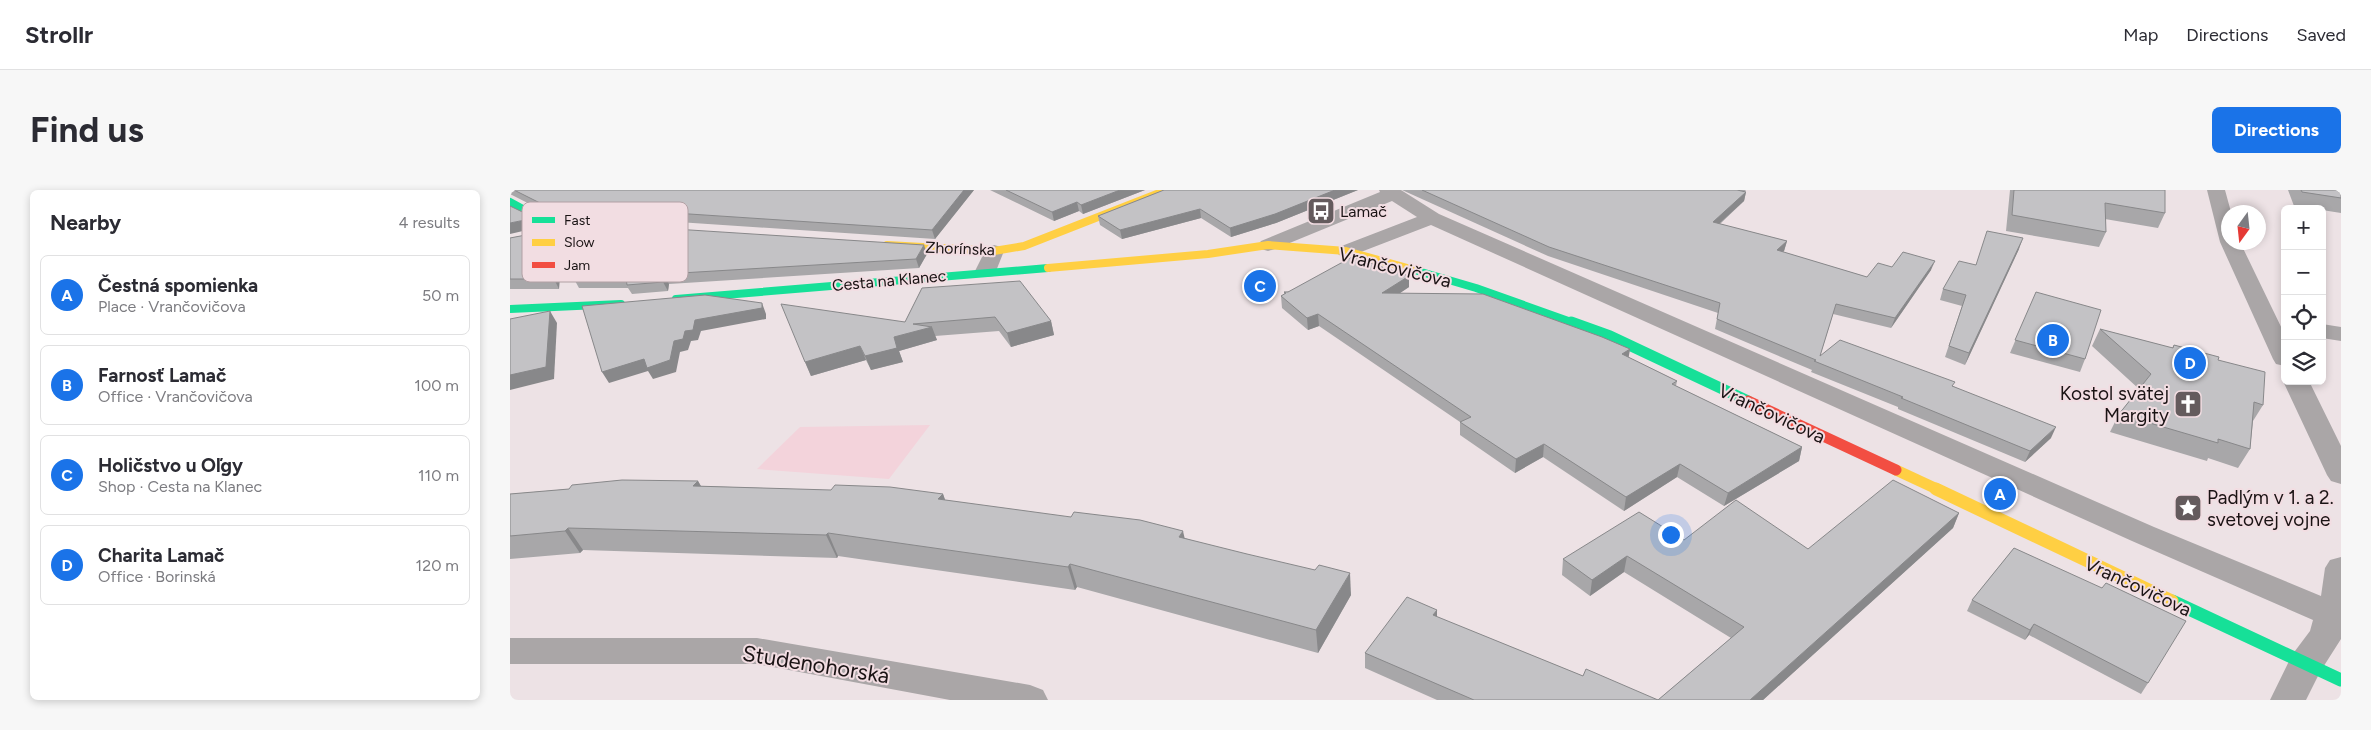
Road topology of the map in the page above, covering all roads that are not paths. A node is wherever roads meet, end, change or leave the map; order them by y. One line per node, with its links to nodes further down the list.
1 (1167, 190): 11 (street, Zhorínska)
2 (2216, 190): 6 (street)
3 (1391, 192): 7 (street, Vrančovičova); 9 (street, Vrančovičova)
4 (510, 202): 5 (street)
5 (522, 208)
6 (2221, 210)
7 (1432, 218): 12 (street); 24 (street, Vrančovičova)
8 (876, 244): 11 (street, Zhorínska)
9 (1268, 245): 12 (street, Vrančovičova); 13 (street, Cesta na Klanec)
10 (2234, 250): 17 (street)
11 (994, 251): 13 (street)
12 (1346, 251): 26 (street, Vrančovičova)
13 (986, 271): 14 (street, Cesta na Klanec)
14 (665, 300)
15 (636, 303): 16 (street)
16 (510, 309)
17 (2276, 324): 20 (street)
18 (2326, 332): 19 (street)
19 (2341, 334)
20 (2281, 343)
21 (2298, 385): 22 (street)
22 (2341, 475)
23 (2341, 568): 24 (street)
24 (2337, 616): 26 (street)
25 (510, 651): 28 (street, Studenohorská)
26 (2306, 665): 27 (street, Vrančovičova); 29 (street)
27 (2341, 680)
28 (1030, 700)
29 (2288, 700)

